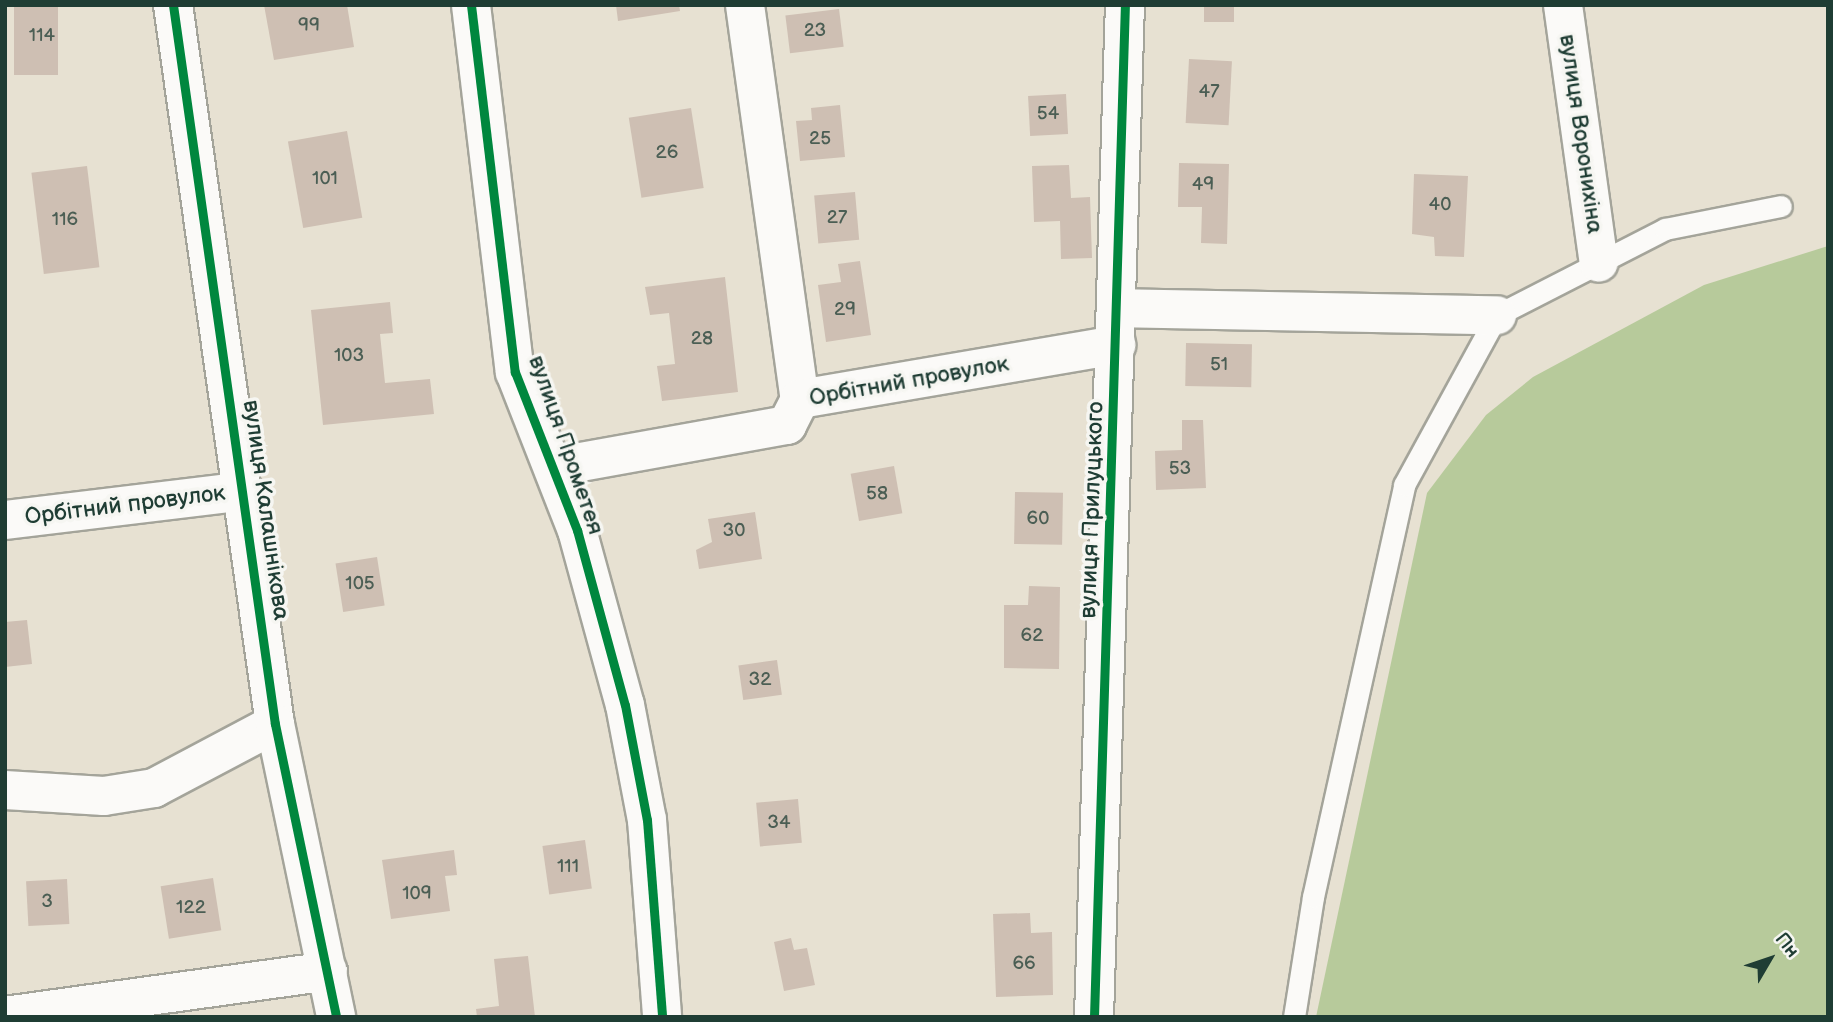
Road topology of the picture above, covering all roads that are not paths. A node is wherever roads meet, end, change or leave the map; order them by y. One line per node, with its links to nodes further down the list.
1 (173, 5): 12 (street, вулиця Калашнікова)
2 (471, 5): 11 (street, вулиця Прометея)
3 (745, 5): 10 (street)
4 (1125, 5): 9 (street, вулиця Прилуцького)
5 (1563, 5): 7 (street, вулиця Воронихіна)
6 (1781, 206): 7 (lane)
7 (1599, 263): 8 (lane)
8 (1497, 315): 9 (street, Орбітний провулок); 21 (lane)
9 (1116, 327): 10 (street, Орбітний провулок); 20 (street, вулиця Прилуцького)
10 (800, 399): 11 (street, Орбітний провулок)
11 (553, 467): 19 (street, вулиця Прометея)
12 (244, 491): 13 (street, Орбітний провулок); 14 (street, вулиця Калашнікова)
13 (5, 520)
14 (275, 724): 15 (street); 16 (street, вулиця Калашнікова)
15 (5, 790)
16 (328, 971): 17 (street); 18 (street, вулиця Калашнікова)
17 (5, 1016)
18 (336, 1017)
19 (662, 1017)
20 (1094, 1017)
21 (1294, 1017)

